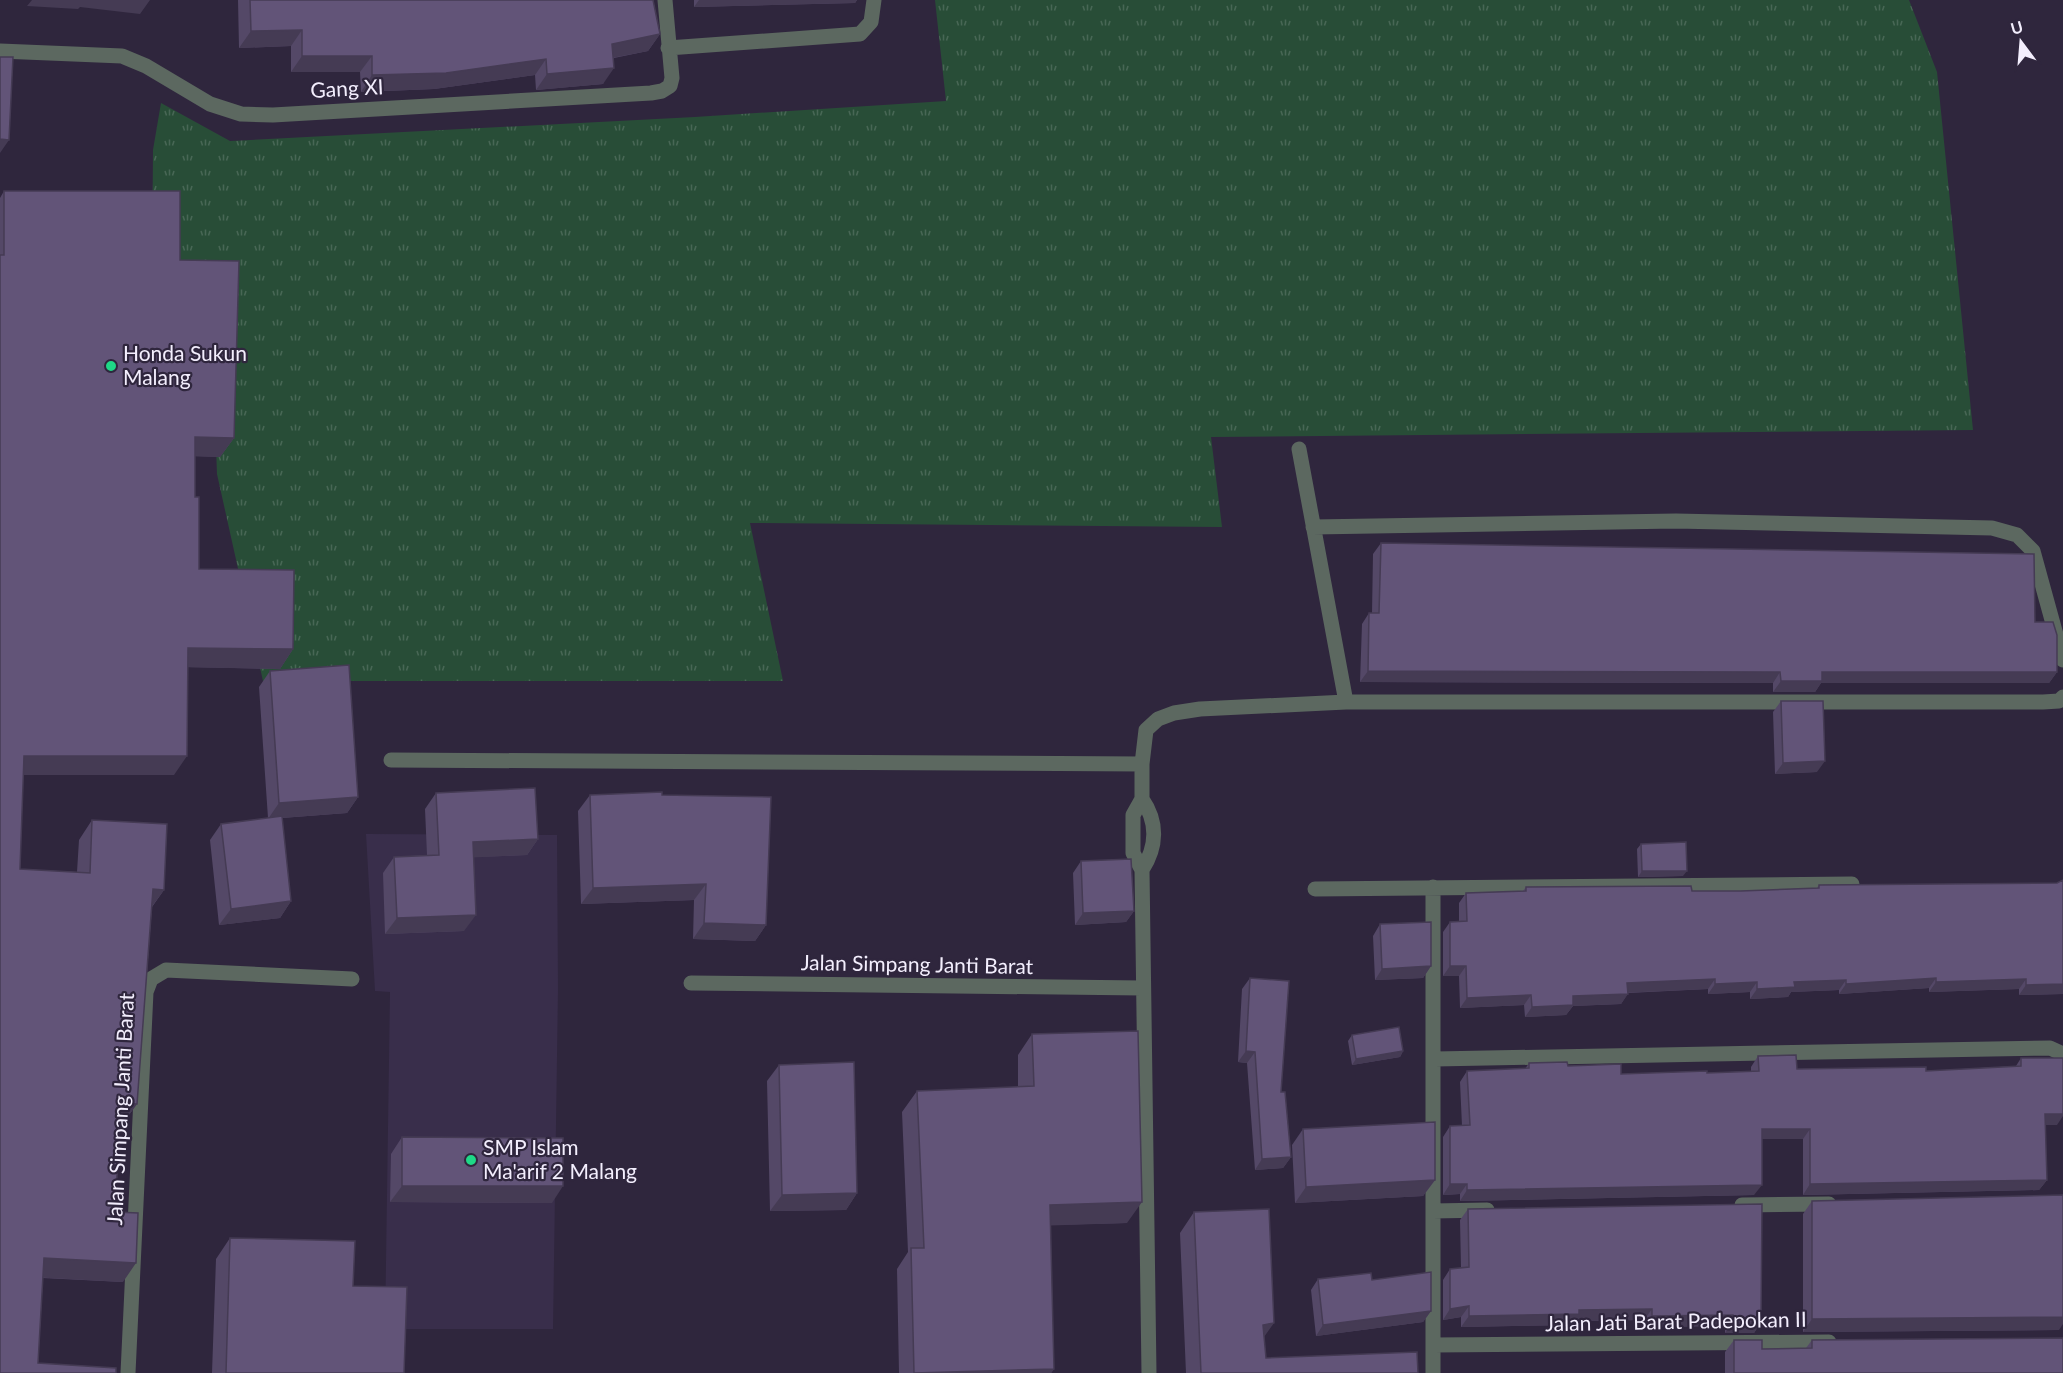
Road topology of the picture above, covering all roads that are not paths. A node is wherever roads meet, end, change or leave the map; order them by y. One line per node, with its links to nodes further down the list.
1 (665, 0): 3 (street, Gang XI)
2 (874, 0): 3 (street)
3 (668, 48): 4 (street, Gang XI)
4 (0, 51)
5 (1299, 449): 6 (street)
6 (1313, 527): 7 (street); 9 (street)
7 (2063, 660)
8 (2063, 698): 9 (street)
9 (1346, 702): 11 (street)
10 (391, 760): 11 (street)
11 (1142, 764): 17 (street)
12 (1872, 884): 13 (street)
13 (1432, 887): 14 (street); 19 (street)
14 (1315, 889)
15 (352, 979): 26 (street, Jalan Simpang Janti Barat)
16 (691, 983): 17 (street, Jalan Simpang Janti Barat)
17 (1142, 988): 27 (street)
18 (2063, 1054): 19 (street)
19 (1435, 1059): 23 (street)
20 (1846, 1204): 21 (street)
21 (1728, 1206)
22 (1504, 1210): 23 (street)
23 (1433, 1211): 25 (street)
24 (1849, 1341): 25 (street, Jalan Jati Barat Padepokan II)
25 (1433, 1345): 28 (street)
26 (128, 1373)
27 (1149, 1373)
28 (1433, 1373)

